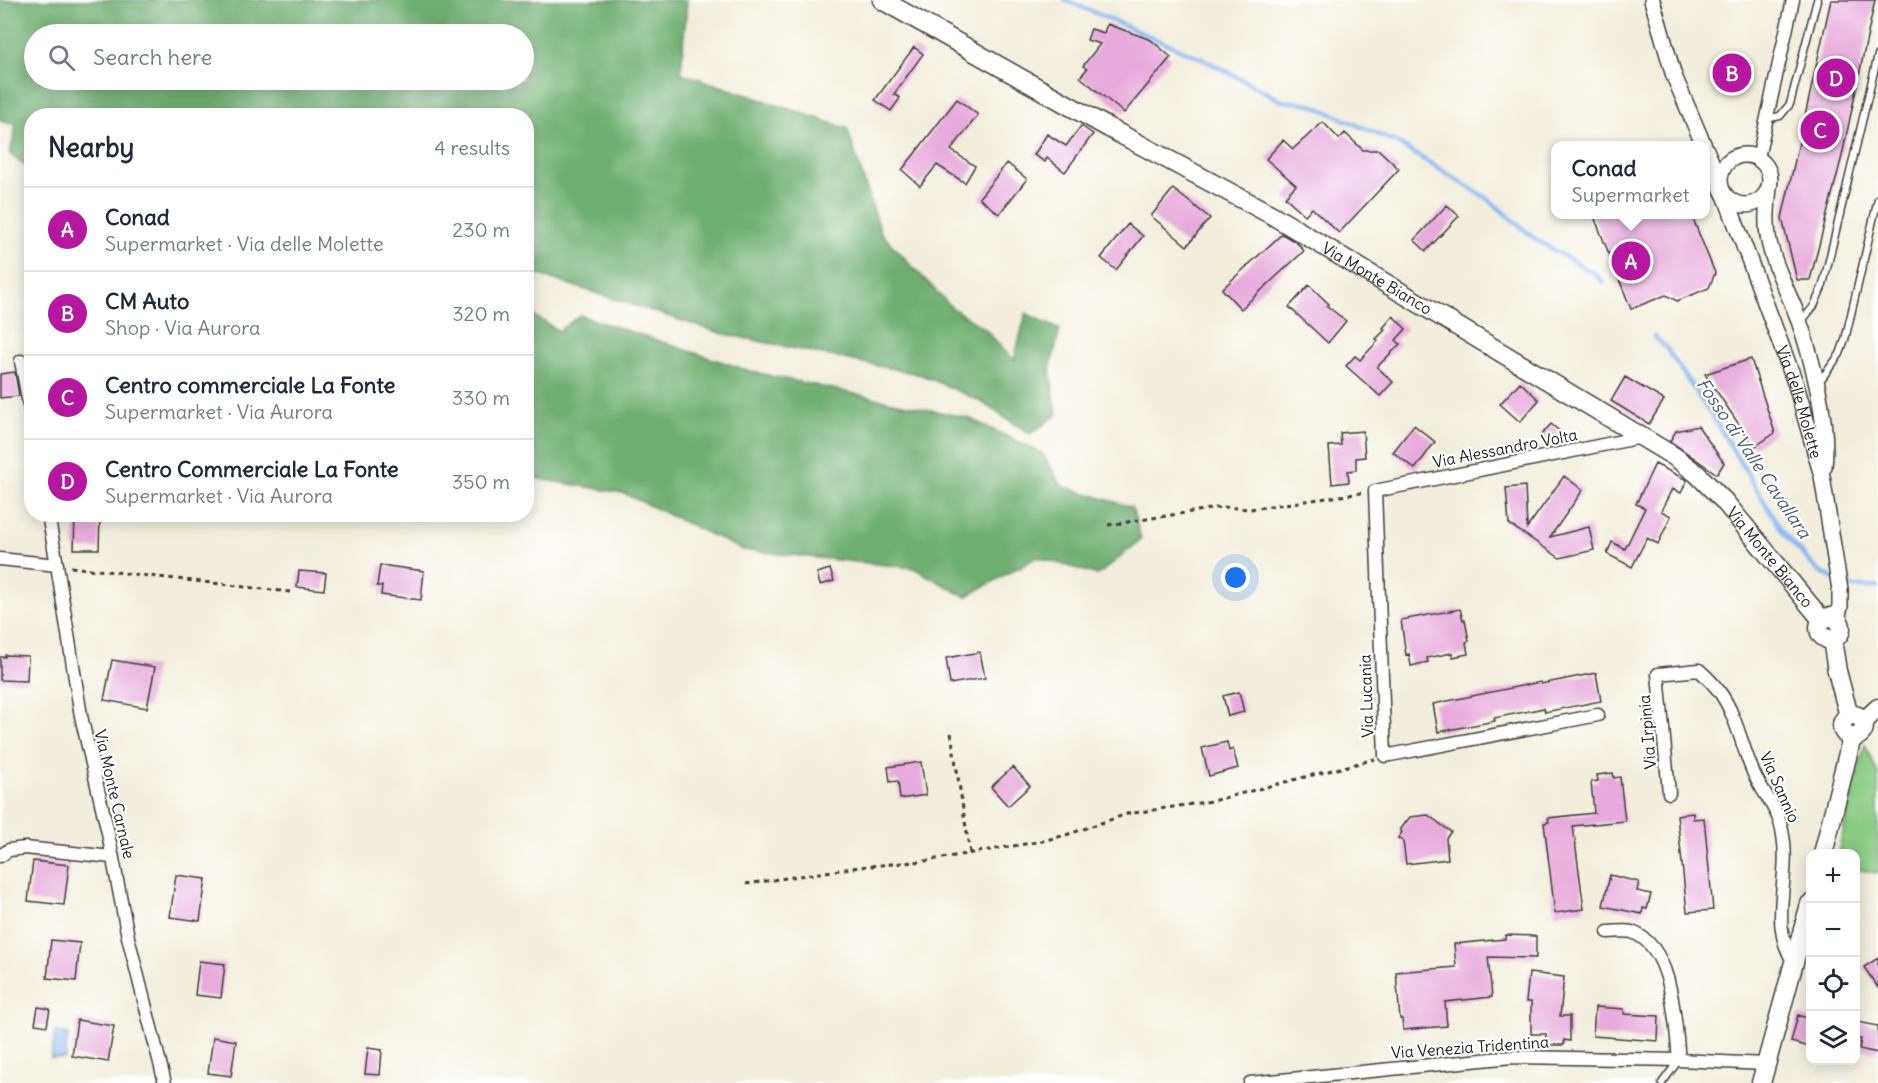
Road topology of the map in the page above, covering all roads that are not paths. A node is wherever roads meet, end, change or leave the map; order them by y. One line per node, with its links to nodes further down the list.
1 (882, 0): 19 (main road, Via Monte Bianco)
2 (1652, 0): 7 (street, Via delle Molette)
3 (1793, 0): 6 (street)
4 (1816, 0): 6 (lane)
5 (1878, 55): 15 (lane)
6 (1766, 119): 9 (street)
7 (1702, 141)
8 (1710, 150): 10 (street)
9 (1758, 158): 10 (street); 12 (street)
10 (1731, 159): 13 (street)
11 (1710, 160): 13 (street, Via delle Molette)
12 (1769, 187): 13 (street); 15 (street)
13 (1722, 188): 20 (street, Via delle Molette)
14 (1878, 199): 18 (lane)
15 (1800, 323): 18 (street)
16 (21, 361): 17 (street)
17 (24, 377)
18 (1816, 386): 20 (street)
19 (1642, 437): 21 (street, Via Alessandro Volta); 25 (main road, Via Monte Bianco)
20 (1822, 476): 25 (street, Via delle Molette)
21 (1375, 491): 28 (street, Via Lucania)
22 (49, 522): 24 (street, Via Monte Carnale)
23 (0, 559): 24 (street)
24 (57, 565): 32 (street, Via Monte Carnale)
25 (1830, 619): 27 (main road, Via Monte Bianco)
26 (1700, 670): 29 (street, Via Irpinia); 35 (street, Via Sannio)
27 (1867, 714): 30 (main road)
28 (1598, 715)
29 (1669, 793)
30 (1824, 849)
31 (0, 856): 32 (street)
32 (112, 857): 38 (street, Via Monte Carnale)
33 (1806, 920): 35 (main road)
34 (1608, 932): 36 (street)
35 (1795, 964): 37 (main road)
36 (1679, 1060): 37 (street, Via Venezia Tridentina); 39 (street, Via Venezia Tridentina); 40 (lane)
37 (1766, 1064): 41 (main road)
38 (165, 1083)
39 (1250, 1083)
40 (1662, 1083)
41 (1761, 1083)

